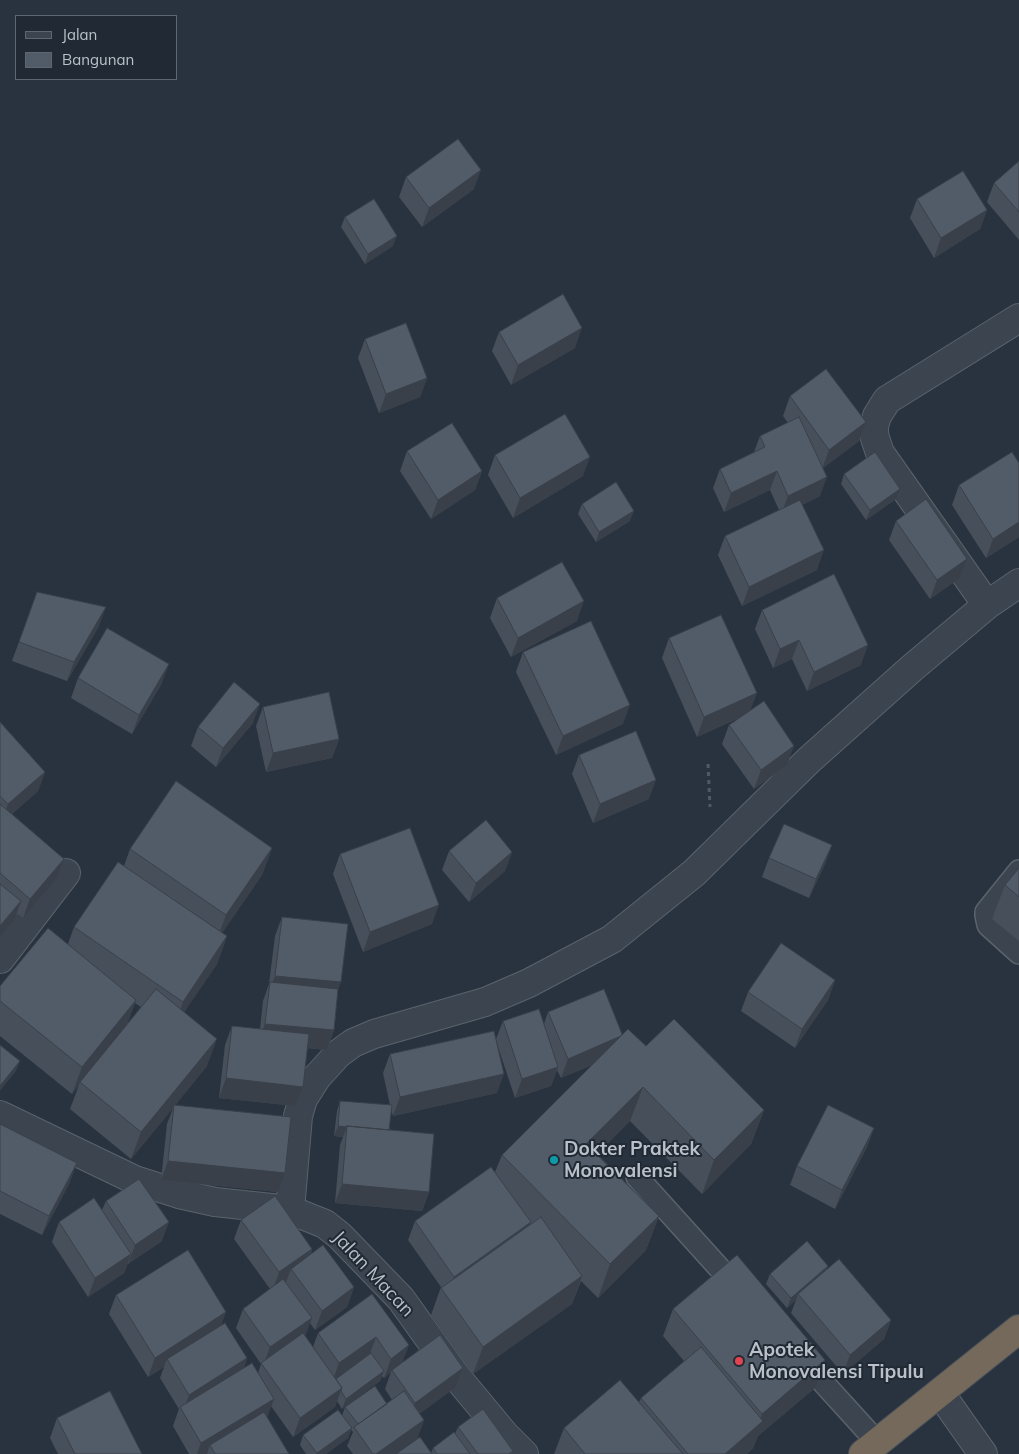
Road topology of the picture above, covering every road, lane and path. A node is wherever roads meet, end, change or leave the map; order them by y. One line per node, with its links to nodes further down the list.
1 (1016, 327): 3 (street)
2 (1019, 583): 3 (street)
3 (987, 605): 10 (street)
4 (1019, 871): 6 (lane)
5 (66, 873): 7 (street)
6 (1019, 952)
7 (0, 959)
8 (0, 1115): 10 (street, Jalan Macan)
9 (637, 1177): 11 (lane)
10 (290, 1210): 16 (street, Jalan Macan)
11 (750, 1302)
12 (1019, 1330): 14 (highway)
13 (784, 1339): 15 (lane)
14 (940, 1394): 15 (highway); 17 (street)
15 (870, 1448)
16 (524, 1454)
17 (983, 1454)

